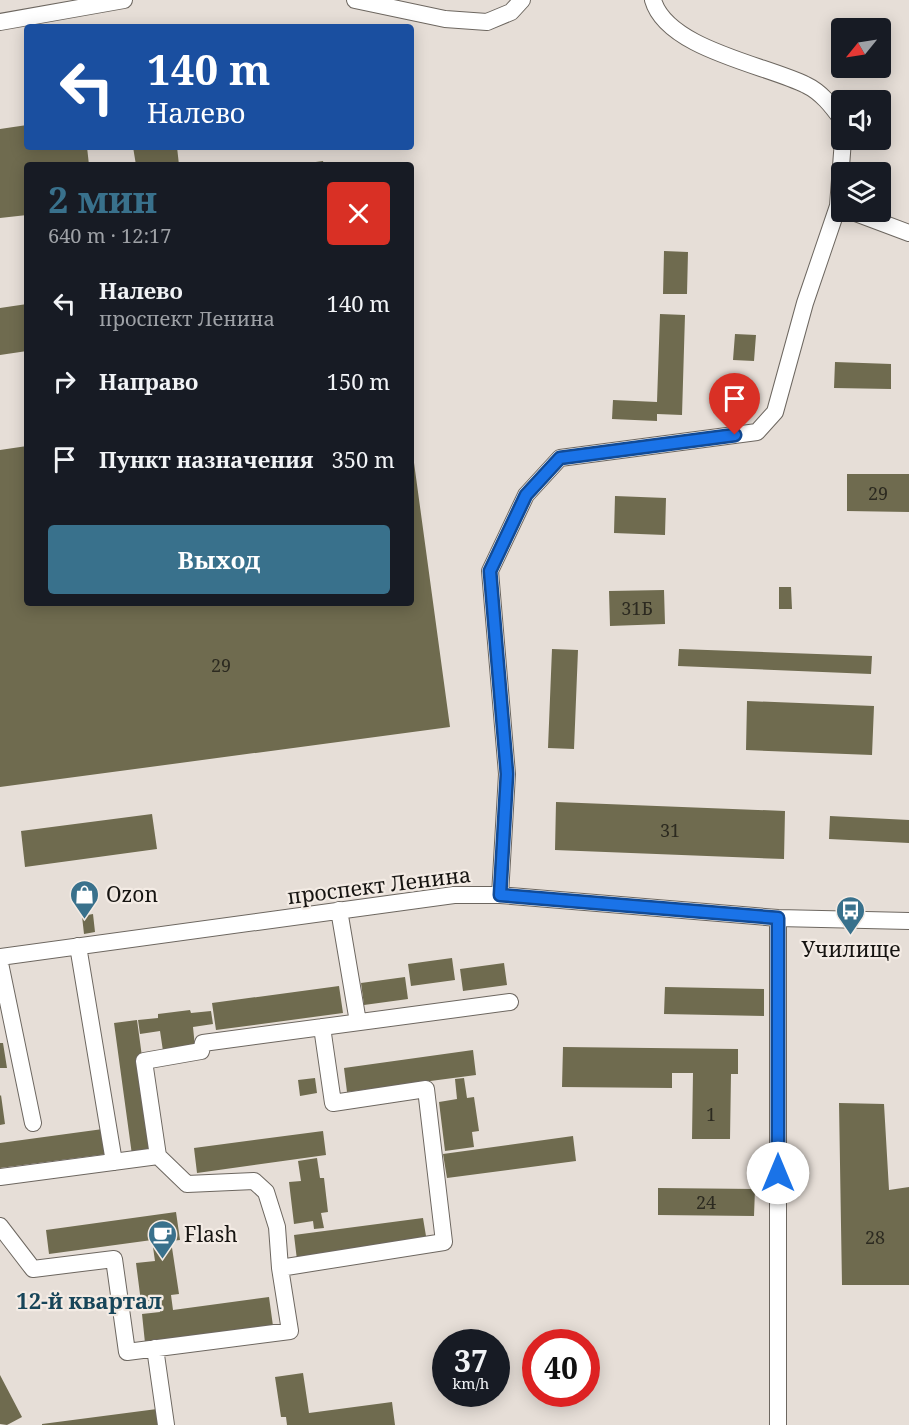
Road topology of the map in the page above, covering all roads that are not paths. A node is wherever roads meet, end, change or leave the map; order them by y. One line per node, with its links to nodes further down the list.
1 (124, 0): 5 (street)
2 (355, 0): 3 (street)
3 (522, 0)
4 (653, 0): 6 (street)
5 (0, 21)
6 (831, 105)
7 (838, 222): 10 (street)
8 (882, 222): 9 (street)
9 (909, 232)
10 (500, 895): 11 (street, проспект Ленина); 12 (street, проспект Ленина)
11 (339, 910): 14 (street, проспект Ленина); 18 (street)
12 (778, 918): 13 (street, проспект Ленина); 28 (street)
13 (909, 921)
14 (78, 946): 15 (street, проспект Ленина); 22 (street)
15 (0, 957)
16 (0, 963): 20 (street)
17 (510, 1002): 18 (street)
18 (358, 1022): 19 (street)
19 (322, 1027): 21 (street); 25 (street)
20 (33, 1123)
21 (158, 1155): 22 (street); 25 (street)
22 (114, 1162): 23 (street)
23 (0, 1177)
24 (0, 1226): 26 (street)
25 (280, 1268): 26 (street)
26 (155, 1348): 27 (street)
27 (166, 1425)
28 (778, 1425)

